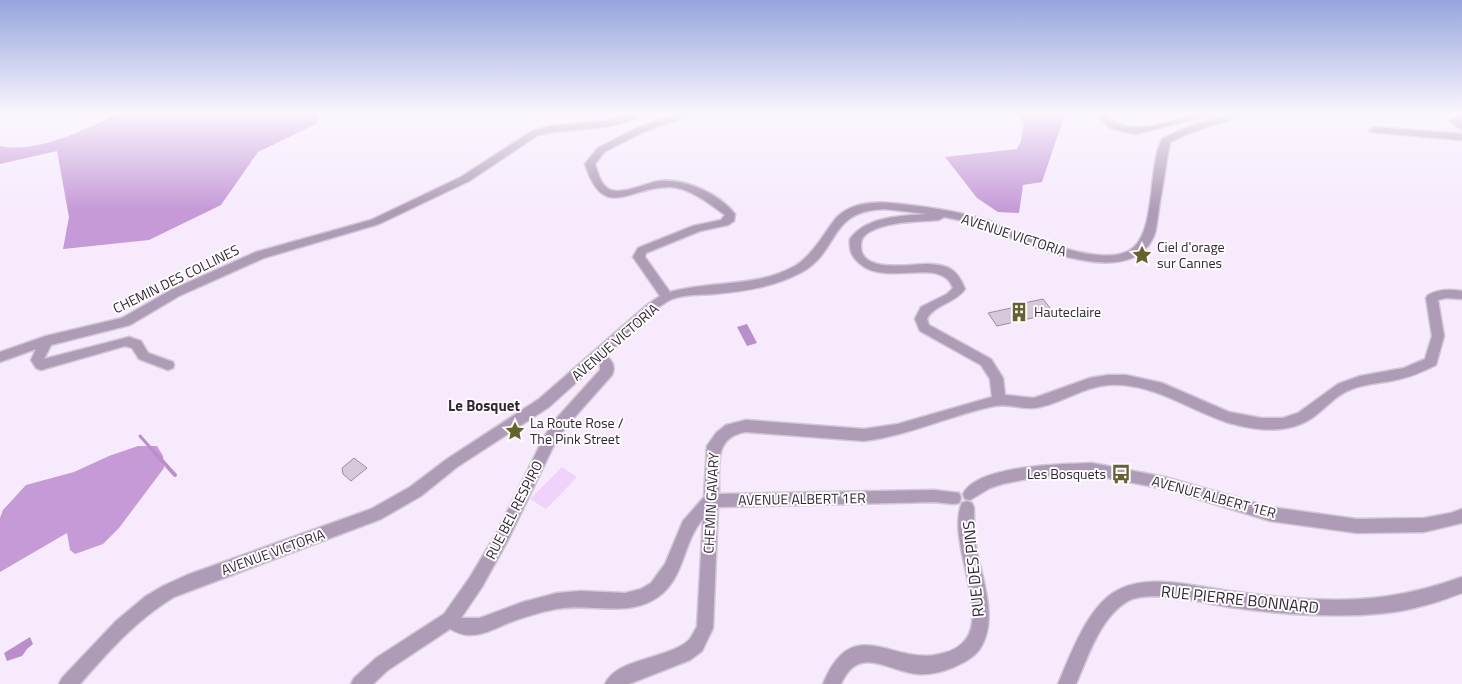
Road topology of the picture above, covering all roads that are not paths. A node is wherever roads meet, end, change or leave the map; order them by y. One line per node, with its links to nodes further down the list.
1 (515, 146): 7 (street, CHEMIN DES COLLINES)
2 (609, 146): 6 (street)
3 (1162, 146): 4 (street, AVENUE VICTORIA)
4 (954, 216): 6 (street, AVENUE VICTORIA); 11 (street)
5 (1462, 295): 11 (street)
6 (668, 297): 9 (street, AVENUE VICTORIA)
7 (46, 341): 8 (street, CHEMIN DES COLLINES); 10 (street)
8 (0, 357)
9 (598, 357): 16 (street, RUE BEL RESPIRO); 17 (street, AVENUE VICTORIA)
10 (168, 365)
11 (999, 400): 13 (street, CHEMIN GAVARY)
12 (964, 500): 13 (street, AVENUE ALBERT 1ER); 14 (street, AVENUE ALBERT 1ER); 20 (street, RUE DES PINS)
13 (710, 501): 16 (street); 19 (street, CHEMIN GAVARY)
14 (1462, 516)
15 (1462, 585): 21 (street, RUE PIERRE BONNARD)
16 (450, 620): 18 (street)
17 (68, 684)
18 (360, 684)
19 (614, 684)
20 (832, 684)
21 (1067, 684)

